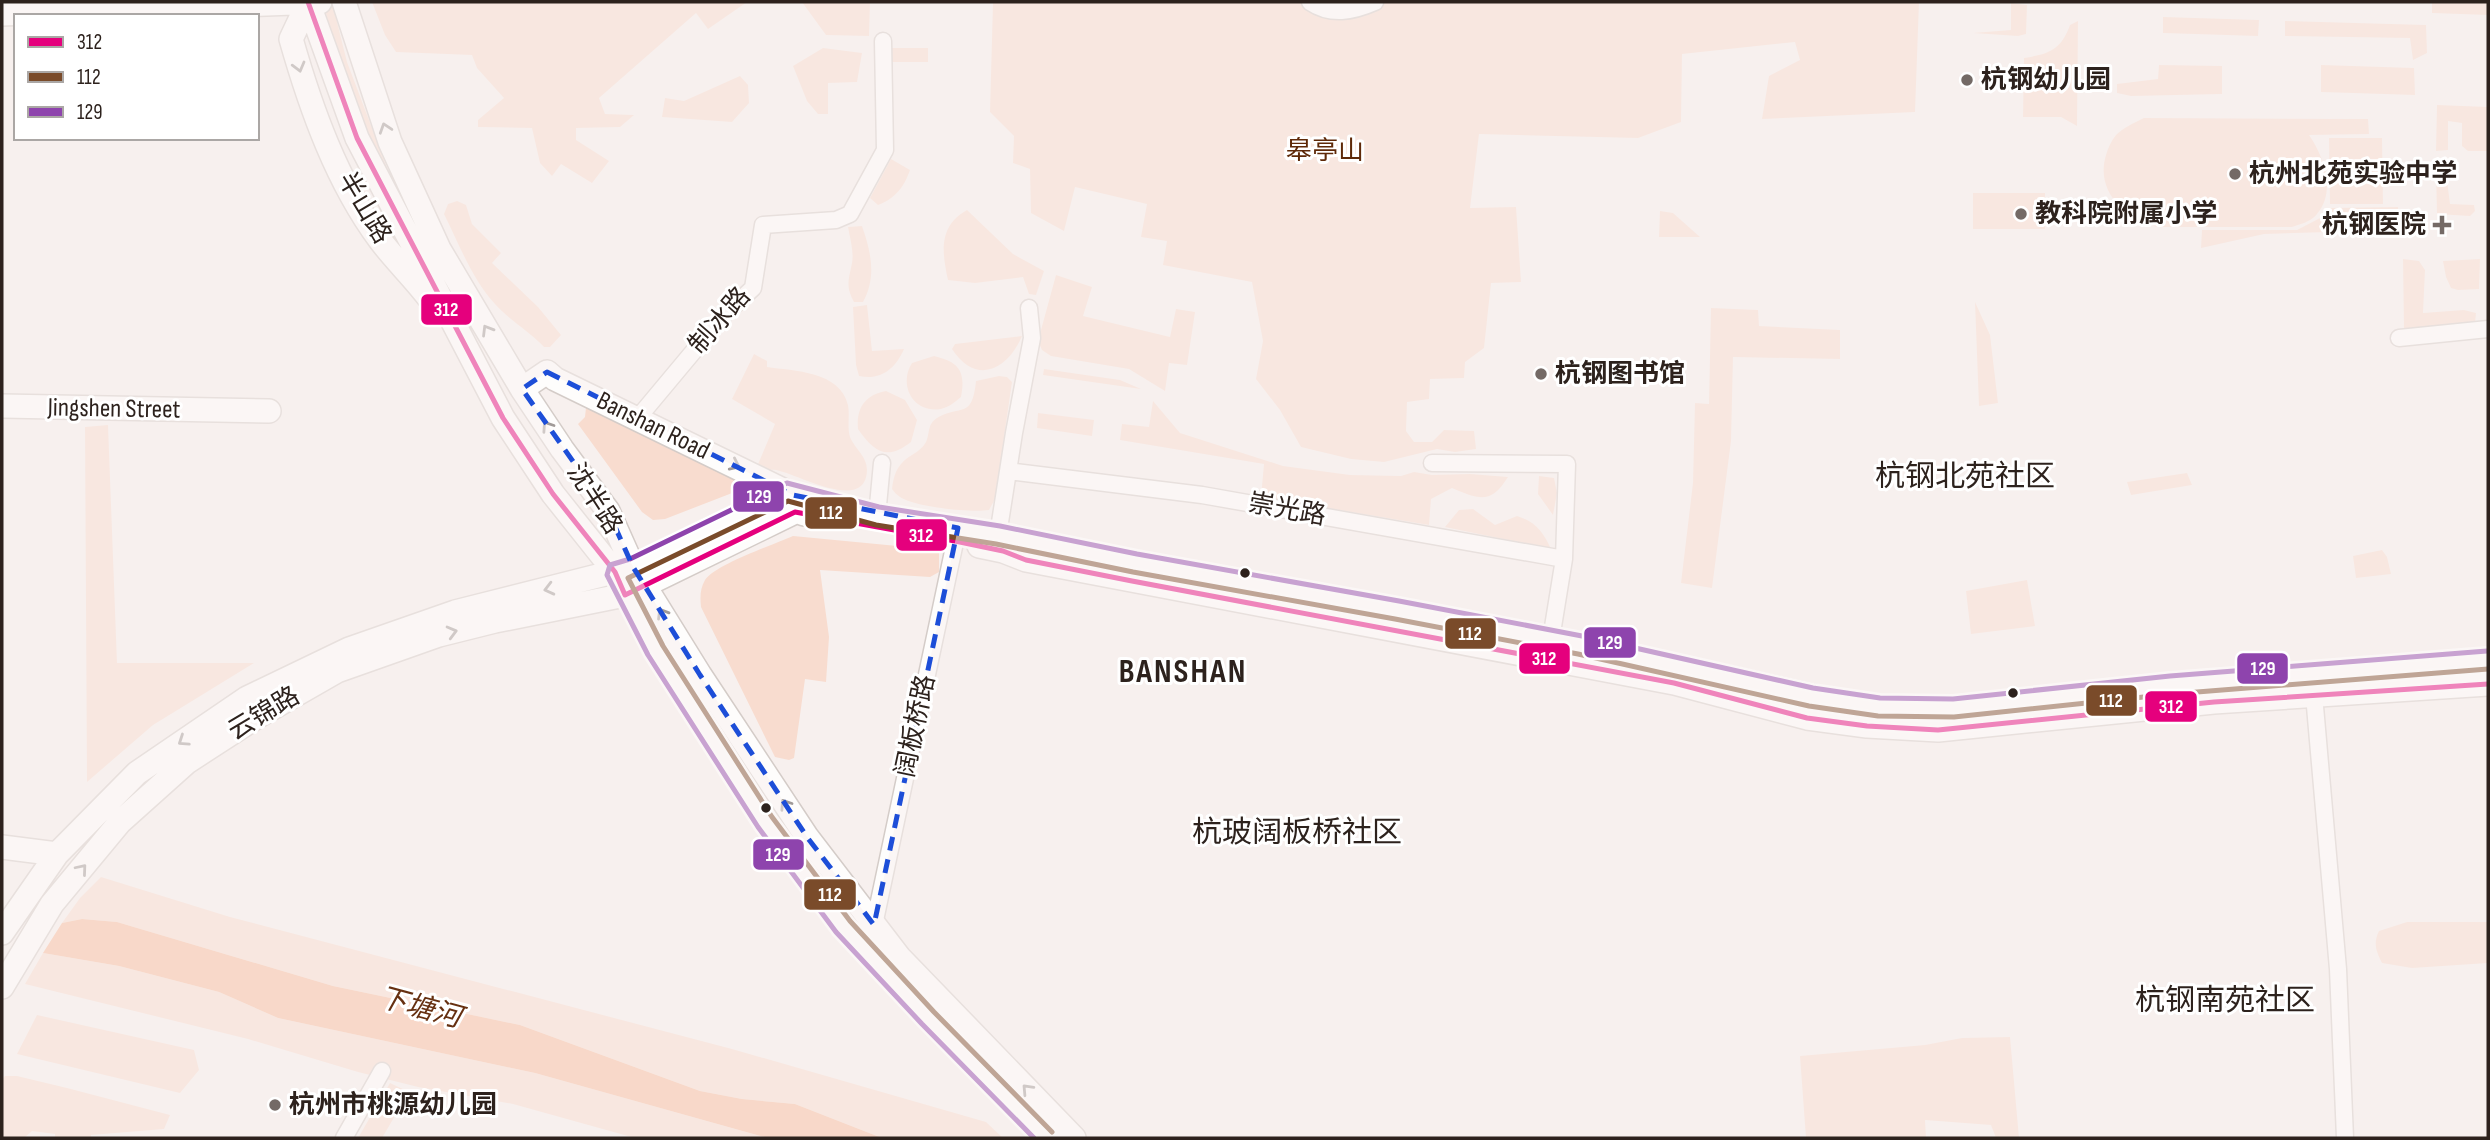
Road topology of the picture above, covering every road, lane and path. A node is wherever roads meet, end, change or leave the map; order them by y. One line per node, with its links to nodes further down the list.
1 (313, 2): 5 (main road); 10 (main road, 半山路); 10 (main road, 半山路, one-way to 10)
2 (344, 2): 11 (main road, 半山路, one-way to 2)
3 (1310, 2): 4 (street)
4 (1375, 2)
5 (26, 14)
6 (883, 41): 14 (street, 制冰路)
7 (1029, 308): 17 (street)
8 (2488, 329): 9 (street)
9 (2399, 338)
10 (468, 351): 23 (main road, 沈半路)
11 (522, 389): 14 (main road, Banshan Road); 23 (main road, 沈半路, one-way to 11)
12 (2, 406): 13 (main road, Jingshen Street)
13 (270, 411)
14 (637, 419): 18 (main road, Banshan Road, one-way to 18)
15 (882, 463): 19 (street)
16 (1432, 463): 22 (street)
17 (1008, 471): 21 (street); 22 (street, 崇光路)
18 (787, 500): 19 (main road, Banshan Road); 20 (main road, Banshan Road); 23 (main road); 24 (main road)
19 (877, 516): 20 (main road, Banshan Road)
20 (957, 534): 21 (main road, Banshan Road); 28 (main road, Banshan Road); 31 (street, 阔板桥路)
21 (999, 535): 25 (main road, Banshan Road)
22 (1564, 559): 25 (street)
23 (624, 570): 24 (main road, 沈半路); 30 (main road, 云锦路, one-way to 30)
24 (636, 591): 31 (main road, 沈半路, one-way to 24); 33 (main road, 云锦路, one-way to 24); 36 (main road, 沈半路)
25 (1551, 639): 26 (main road, Banshan Road)
26 (2488, 660)
27 (2488, 684): 28 (main road, Banshan Road)
28 (2314, 695): 38 (street)
29 (2, 847): 30 (main road)
30 (57, 854): 32 (main road, 云锦路)
31 (874, 925): 37 (main road, 沈半路, one-way to 31)
32 (2, 933)
33 (2, 987)
34 (382, 1071): 35 (street)
35 (344, 1138)
36 (1046, 1138)
37 (1074, 1138)
38 (2345, 1138)

